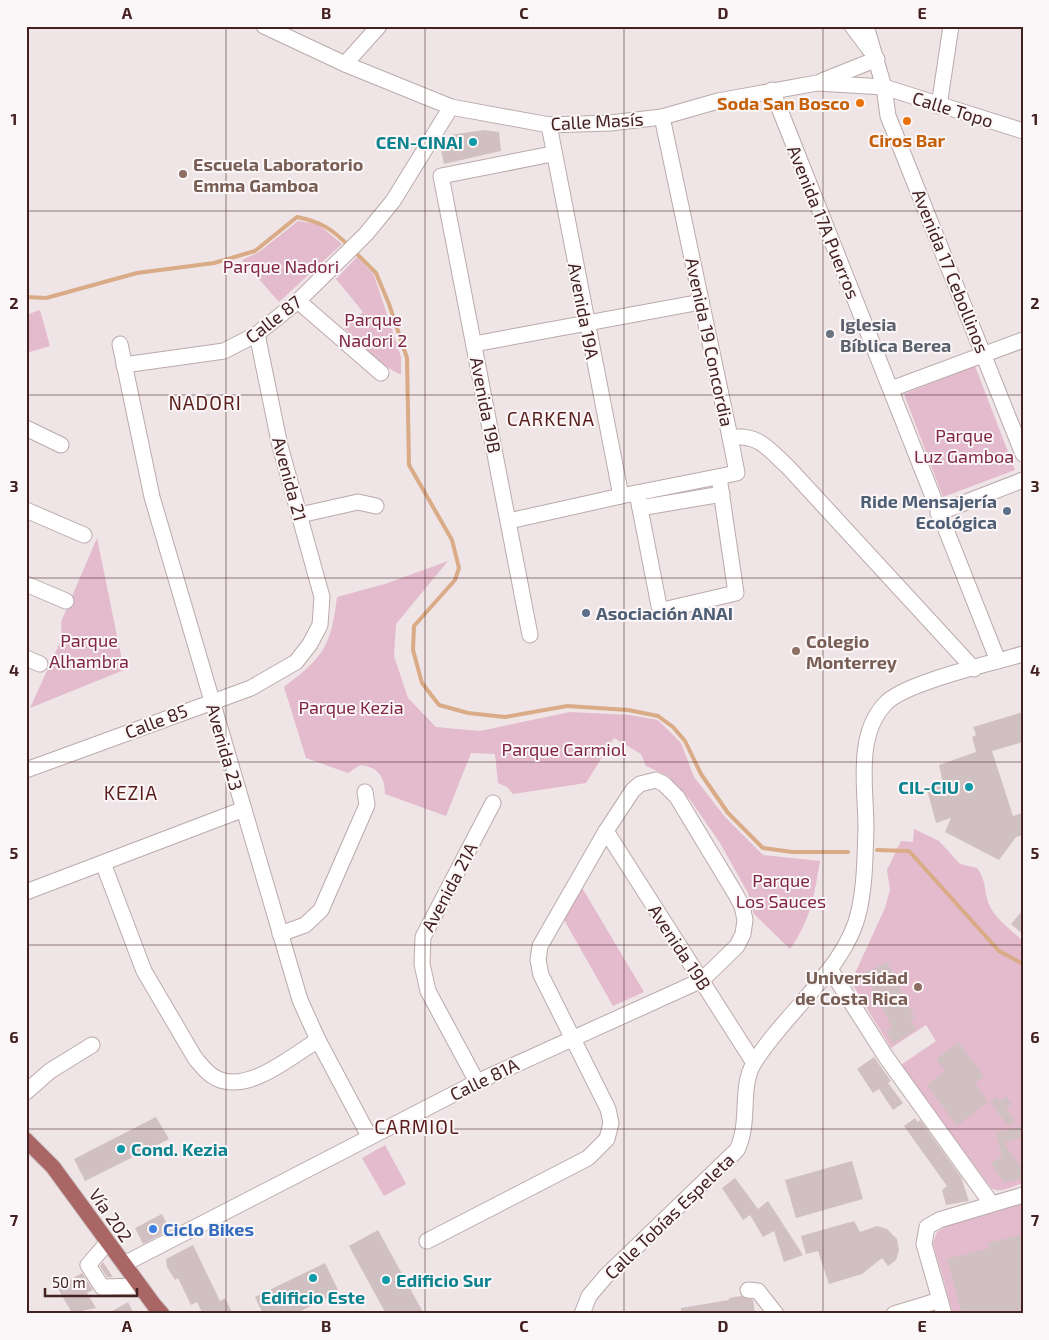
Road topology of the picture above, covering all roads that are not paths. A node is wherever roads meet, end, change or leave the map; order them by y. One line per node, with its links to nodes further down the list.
1 (264, 26): 7 (street, Calle Masís)
2 (379, 26): 7 (street)
3 (852, 26): 6 (street)
4 (866, 26): 6 (street, Avenida 17 Cebollinos)
5 (951, 26): 11 (street)
6 (877, 59): 8 (street); 9 (street, Avenida 17 Cebollinos)
7 (345, 64): 12 (street, Calle Masís)
8 (817, 83): 9 (street, Calle Masís); 10 (street, Calle Masís)
9 (884, 87): 11 (street, Calle Topo); 24 (street, Avenida 17 Cebollinos)
10 (772, 90): 13 (street, Calle Masís); 27 (street, Avenida 17A Puerros)
11 (940, 106): 15 (street, Calle Topo)
12 (451, 107): 14 (street, Calle Masís); 17 (street, Calle 87)
13 (662, 117): 14 (street, Calle Masís); 18 (street, Avenida 19 Concordia)
14 (549, 125): 16 (street, Avenida 19A)
15 (1023, 130)
16 (552, 154): 19 (street, Avenida 19A); 23 (street, Avenida 19B)
17 (298, 301): 20 (street, Calle 87); 26 (street)
18 (701, 302): 19 (street); 29 (street, Avenida 19 Concordia)
19 (586, 323): 23 (street); 36 (street, Avenida 19A)
20 (257, 334): 25 (street, Calle 87); 41 (street, Avenida 21)
21 (1023, 340): 24 (street)
22 (120, 344): 25 (street, Avenida 23)
23 (474, 344): 42 (street, Avenida 19B)
24 (984, 354): 27 (street); 31 (street, Avenida 17 Cebollinos)
25 (124, 366): 51 (street, Avenida 23)
26 (381, 373)
27 (891, 389): 40 (street, Avenida 17A Puerros)
28 (27, 426): 30 (street)
29 (730, 437): 32 (street); 50 (street, Avenida 19 Concordia)
30 (61, 445)
31 (1023, 454)
32 (719, 477): 34 (street); 35 (street)
33 (1023, 480): 40 (street)
34 (637, 493): 36 (street); 38 (street)
35 (722, 494): 38 (street); 38 (street)
36 (620, 496): 42 (street)
37 (376, 506): 41 (street)
38 (640, 508)
39 (26, 510): 43 (street)
40 (938, 513): 49 (street, Avenida 17A Puerros)
41 (300, 514): 46 (street, Avenida 21)
42 (509, 521): 47 (street, Avenida 19B)
43 (84, 535)
44 (26, 584): 45 (street)
45 (66, 601)
46 (320, 625): 51 (street, Calle 85)
47 (530, 635)
48 (1023, 655): 49 (street, Calle Tobías Espeleta)
49 (998, 661): 50 (street, Calle Tobías Espeleta)
50 (974, 669): 60 (street, Calle Tobías Espeleta)
51 (212, 700): 52 (street, Calle 85); 55 (street, Avenida 23)
52 (26, 770)
53 (365, 792): 59 (street)
54 (493, 803): 66 (street, Avenida 21A)
55 (244, 809): 57 (street); 59 (street, Avenida 23)
56 (606, 831): 61 (street, Avenida 19B); 61 (street, Calle 81A); 62 (street)
57 (103, 863): 58 (street); 63 (street)
58 (26, 892)
59 (280, 934): 63 (street, Avenida 23)
60 (830, 969): 65 (street, Calle Tobías Espeleta); 71 (street)
61 (702, 980): 62 (street, Calle 81A); 65 (street, Avenida 19B)
62 (571, 1038): 66 (street, Calle 81A); 72 (street)
63 (318, 1040): 68 (street, Avenida 23)
64 (92, 1045): 67 (street)
65 (754, 1063): 79 (street, Calle Tobías Espeleta)
66 (477, 1082): 68 (street, Calle 81A)
67 (26, 1092)
68 (369, 1136): 74 (street, Calle 81A)
69 (26, 1140): 73 (main road, Vía 202)
70 (1023, 1195): 71 (street)
71 (991, 1203): 77 (street)
72 (427, 1241)
73 (108, 1242): 74 (main road, Vía 202); 75 (street)
74 (124, 1264): 75 (main road, Vía 202)
75 (140, 1286): 78 (main road, Vía 202)
76 (748, 1290): 80 (street)
77 (942, 1307): 81 (street)
78 (162, 1314)
79 (582, 1314)
80 (776, 1314)
81 (894, 1314)

